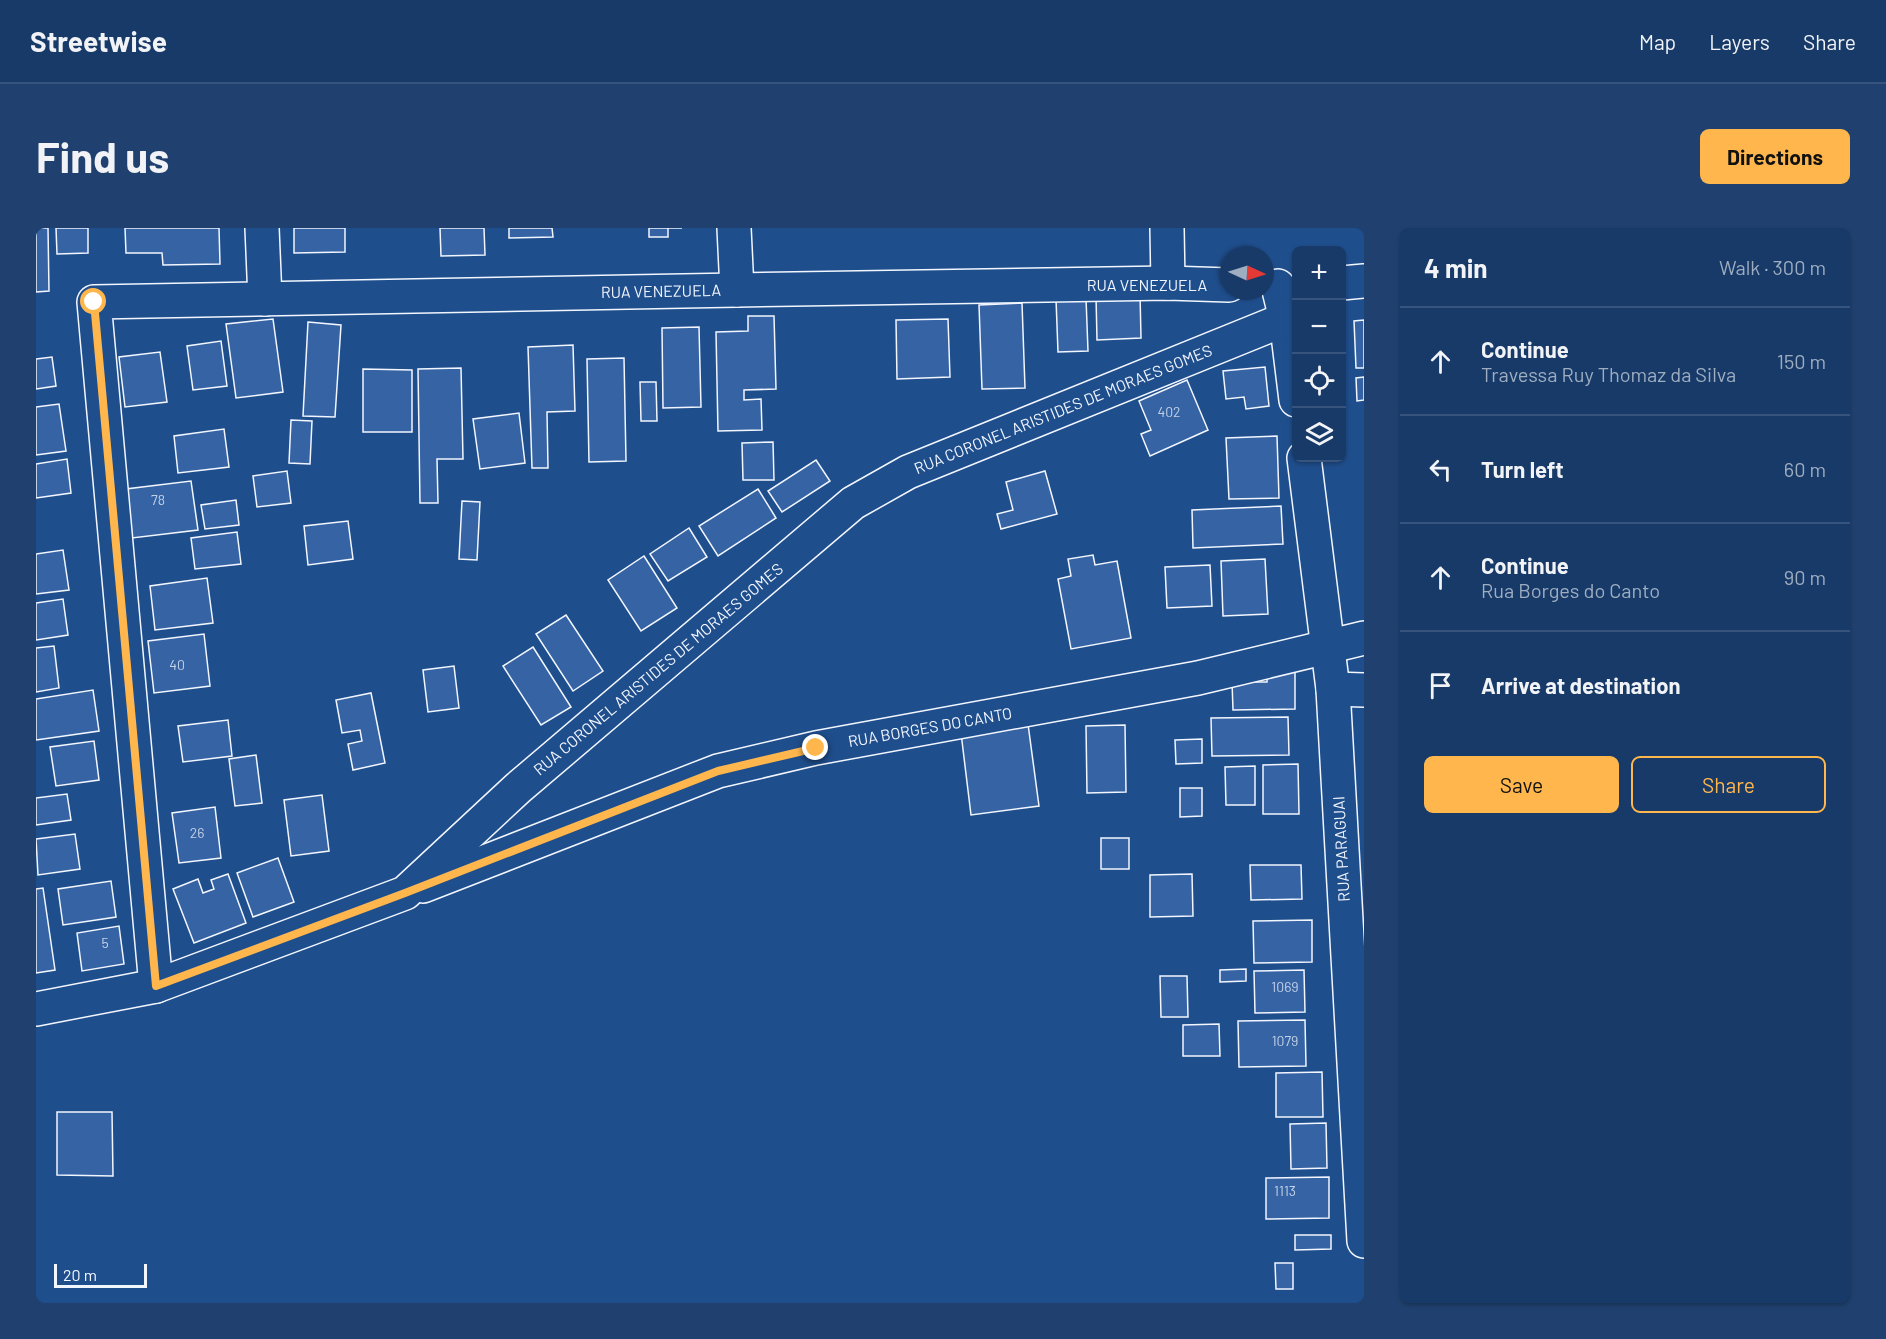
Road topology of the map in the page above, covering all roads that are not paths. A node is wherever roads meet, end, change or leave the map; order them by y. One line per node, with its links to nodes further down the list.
1 (262, 228): 10 (street)
2 (734, 228): 9 (street)
3 (1167, 228): 6 (street)
4 (1364, 281): 5 (street)
5 (1346, 282)
6 (1168, 284): 7 (street, RUA VENEZUELA); 9 (street, RUA VENEZUELA)
7 (1220, 285)
8 (1280, 286): 11 (street)
9 (737, 290): 10 (street, RUA VENEZUELA)
10 (265, 299): 18 (street, RUA VENEZUELA)
11 (1286, 319): 12 (street); 17 (street, RUA CORONEL ARISTIDES DE MORAES GOMES)
12 (1292, 368)
13 (1305, 462): 15 (street, RUA PARAGUAI)
14 (1364, 638): 15 (street, RUA BORGES DO CANTO)
15 (1329, 647): 16 (street, RUA PARAGUAI); 17 (street, RUA BORGES DO CANTO)
16 (1348, 690): 20 (street, RUA PARAGUAI)
17 (405, 893): 18 (street, RUA CORONEL ARISTIDES DE MORAES GOMES)
18 (156, 986): 19 (street, RUA CORONEL ARISTIDES DE MORAES GOMES)
19 (36, 1009)
20 (1359, 1086): 21 (street, RUA PARAGUAI)
21 (1364, 1241)

